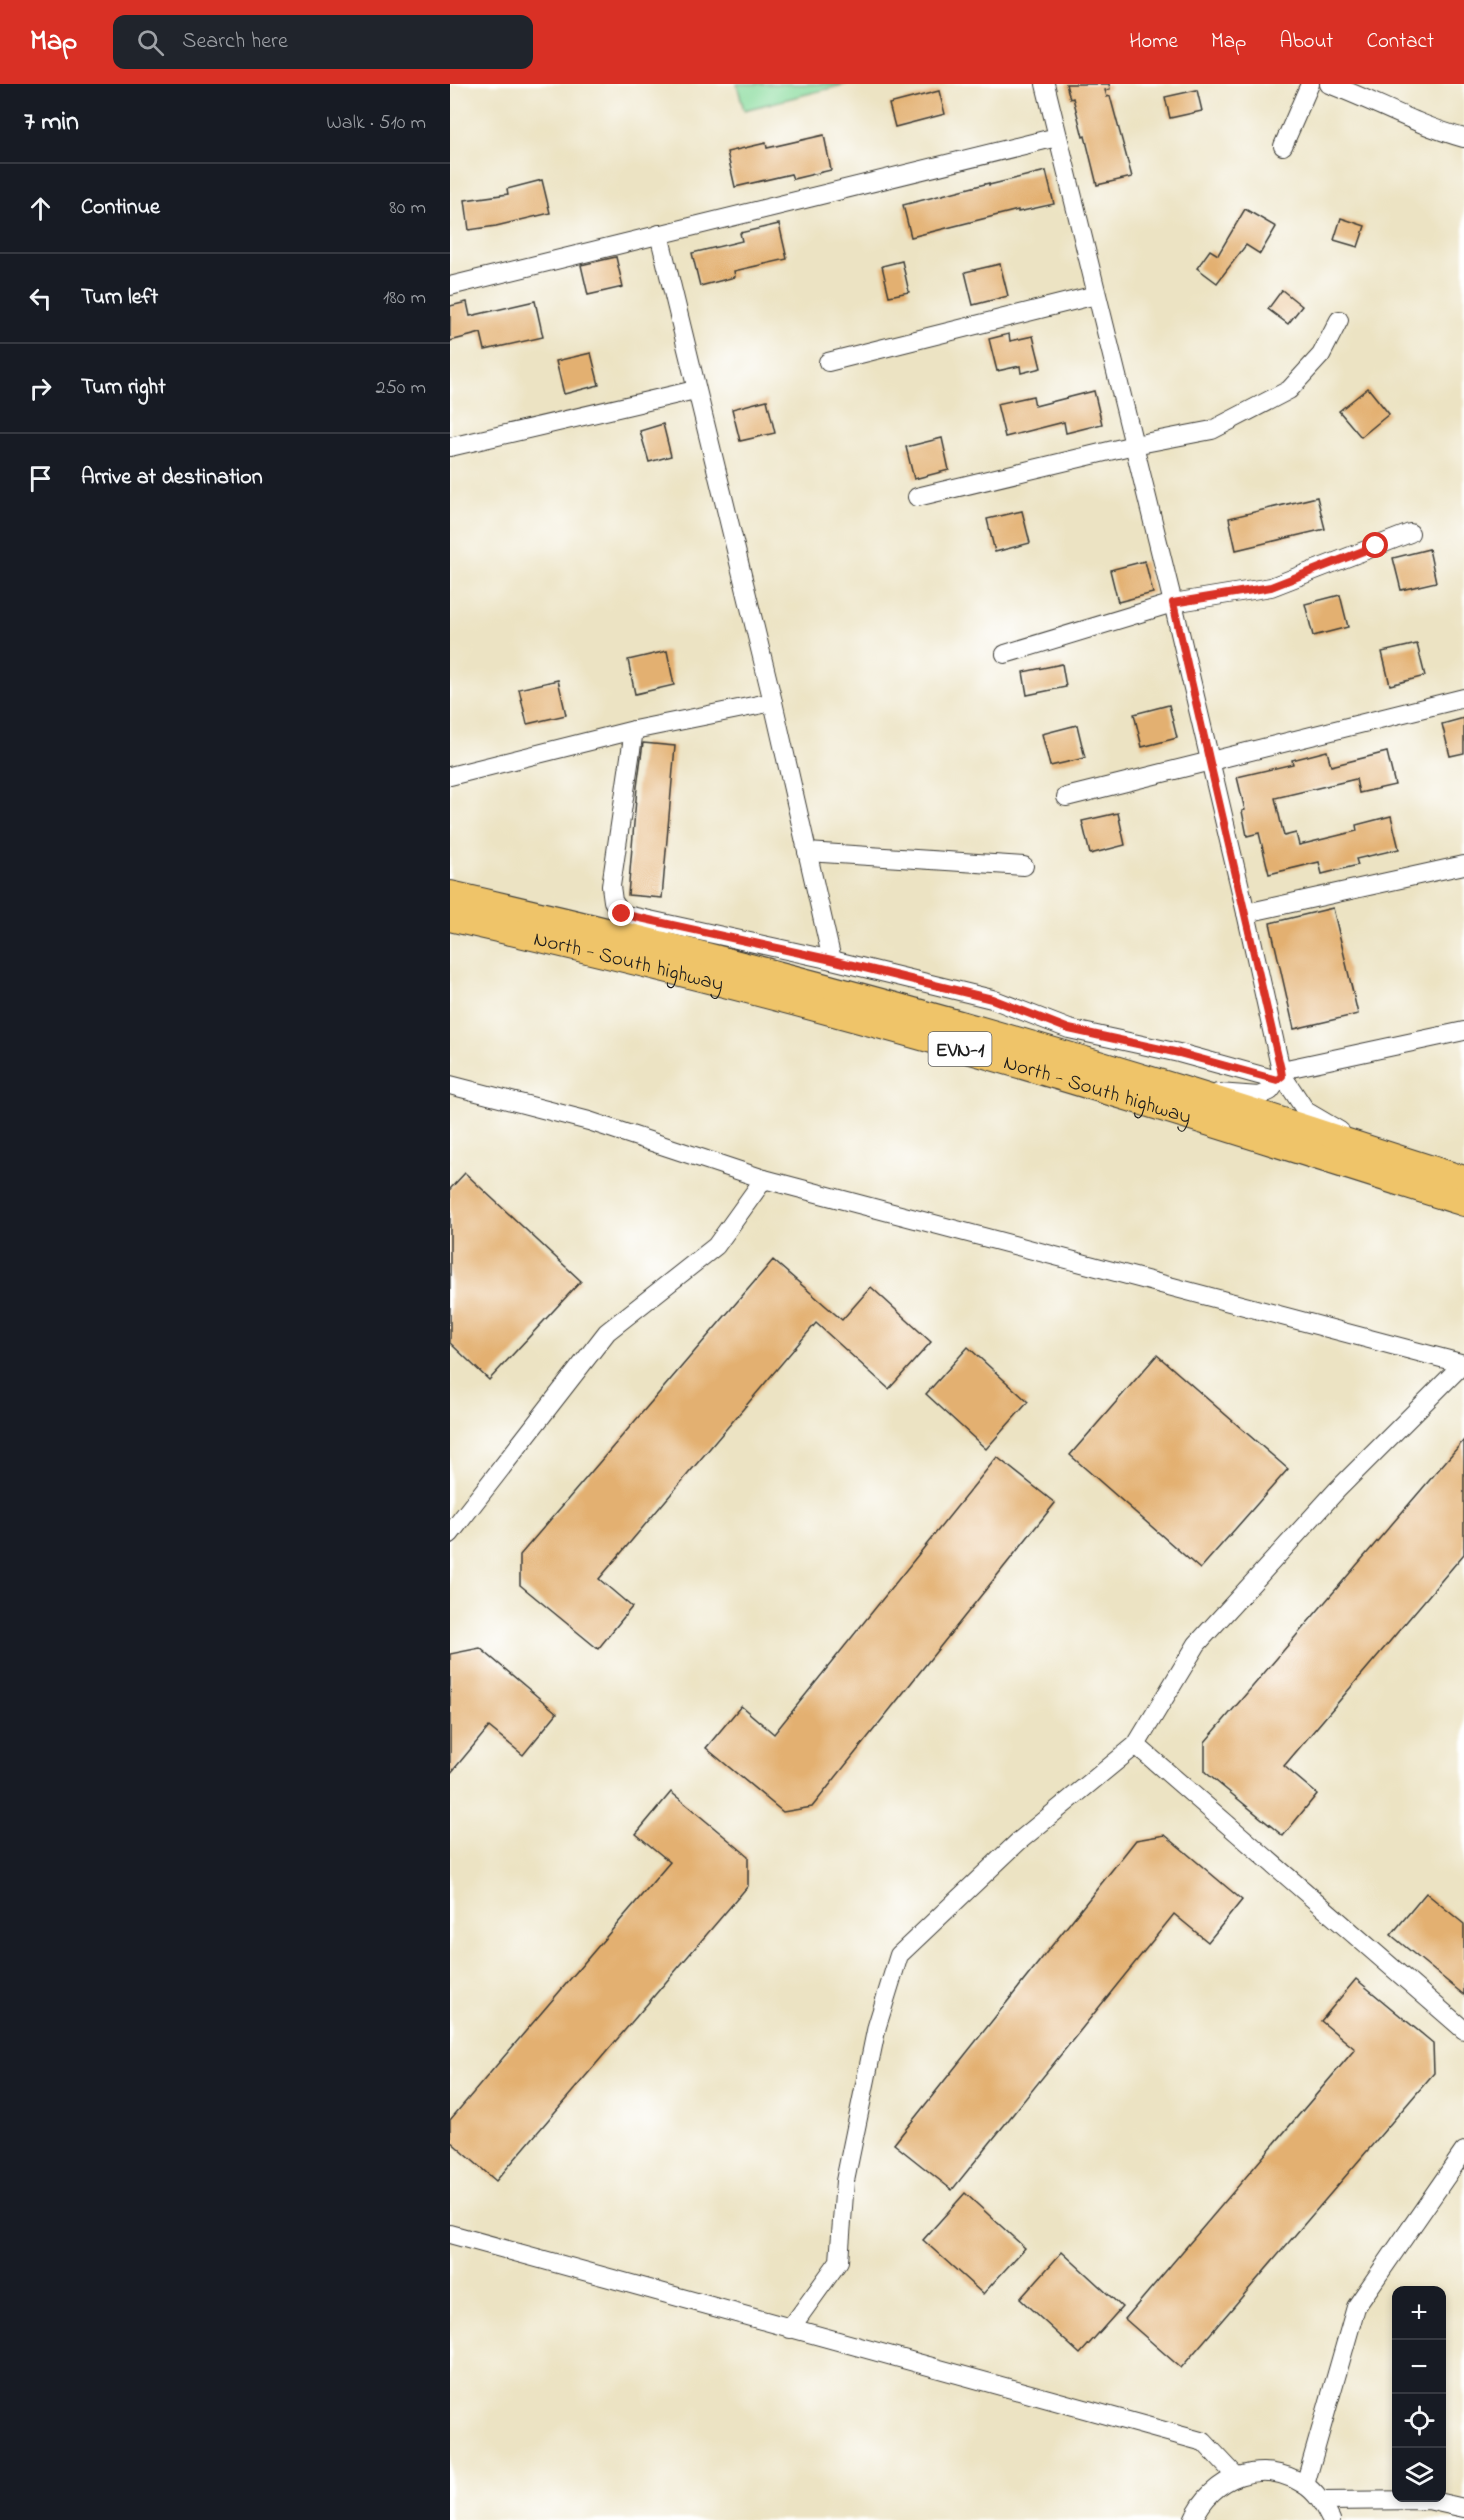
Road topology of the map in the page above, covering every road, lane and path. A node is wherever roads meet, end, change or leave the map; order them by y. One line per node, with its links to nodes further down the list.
1 (1045, 84): 4 (street)
2 (1310, 84): 6 (street)
3 (1329, 84): 5 (street)
4 (1057, 137): 7 (street); 9 (street)
5 (1464, 138)
6 (1283, 146)
7 (659, 234): 8 (street); 12 (street)
8 (450, 286)
9 (1096, 295): 11 (street); 13 (street)
10 (1339, 320): 13 (street)
11 (828, 362)
12 (695, 390): 14 (street); 20 (street)
13 (1134, 445): 15 (street); 17 (street)
14 (450, 447)
15 (917, 497)
16 (1410, 533): 17 (street)
17 (1173, 603): 18 (street); 22 (street)
18 (1005, 654)
19 (1464, 698): 22 (street)
20 (772, 702): 21 (street); 25 (street)
21 (634, 730): 23 (street); 31 (street)
22 (1210, 759): 24 (street); 29 (street)
23 (450, 776)
24 (1066, 797)
25 (807, 852): 27 (street); 31 (street)
26 (1464, 865): 29 (street)
27 (1024, 866)
28 (450, 894): 35 (highway, North - South highway / EVN-1)
29 (1246, 913): 33 (street)
30 (450, 918): 39 (highway, North - South highway / EVN-1)
31 (832, 960): 33 (street)
32 (1464, 1031): 33 (street)
33 (1280, 1075): 35 (street); 36 (street)
34 (450, 1085): 37 (street)
35 (1184, 1090): 36 (highway, North - South highway / EVN-1)
36 (1374, 1152): 38 (highway, North - South highway / EVN-1)
37 (764, 1179): 40 (street); 41 (street)
38 (1464, 1179)
39 (1464, 1203)
40 (1464, 1364): 42 (street)
41 (450, 1534)
42 (1136, 1745): 43 (street); 46 (street)
43 (1464, 2030)
44 (1464, 2151): 48 (street)
45 (450, 2235): 46 (street)
46 (790, 2329): 47 (street)
47 (1236, 2476): 48 (street); 51 (street)
48 (1305, 2485): 49 (street)
49 (1322, 2502): 50 (street); 52 (street)
50 (1464, 2508)
51 (1193, 2520)
52 (1331, 2520)

